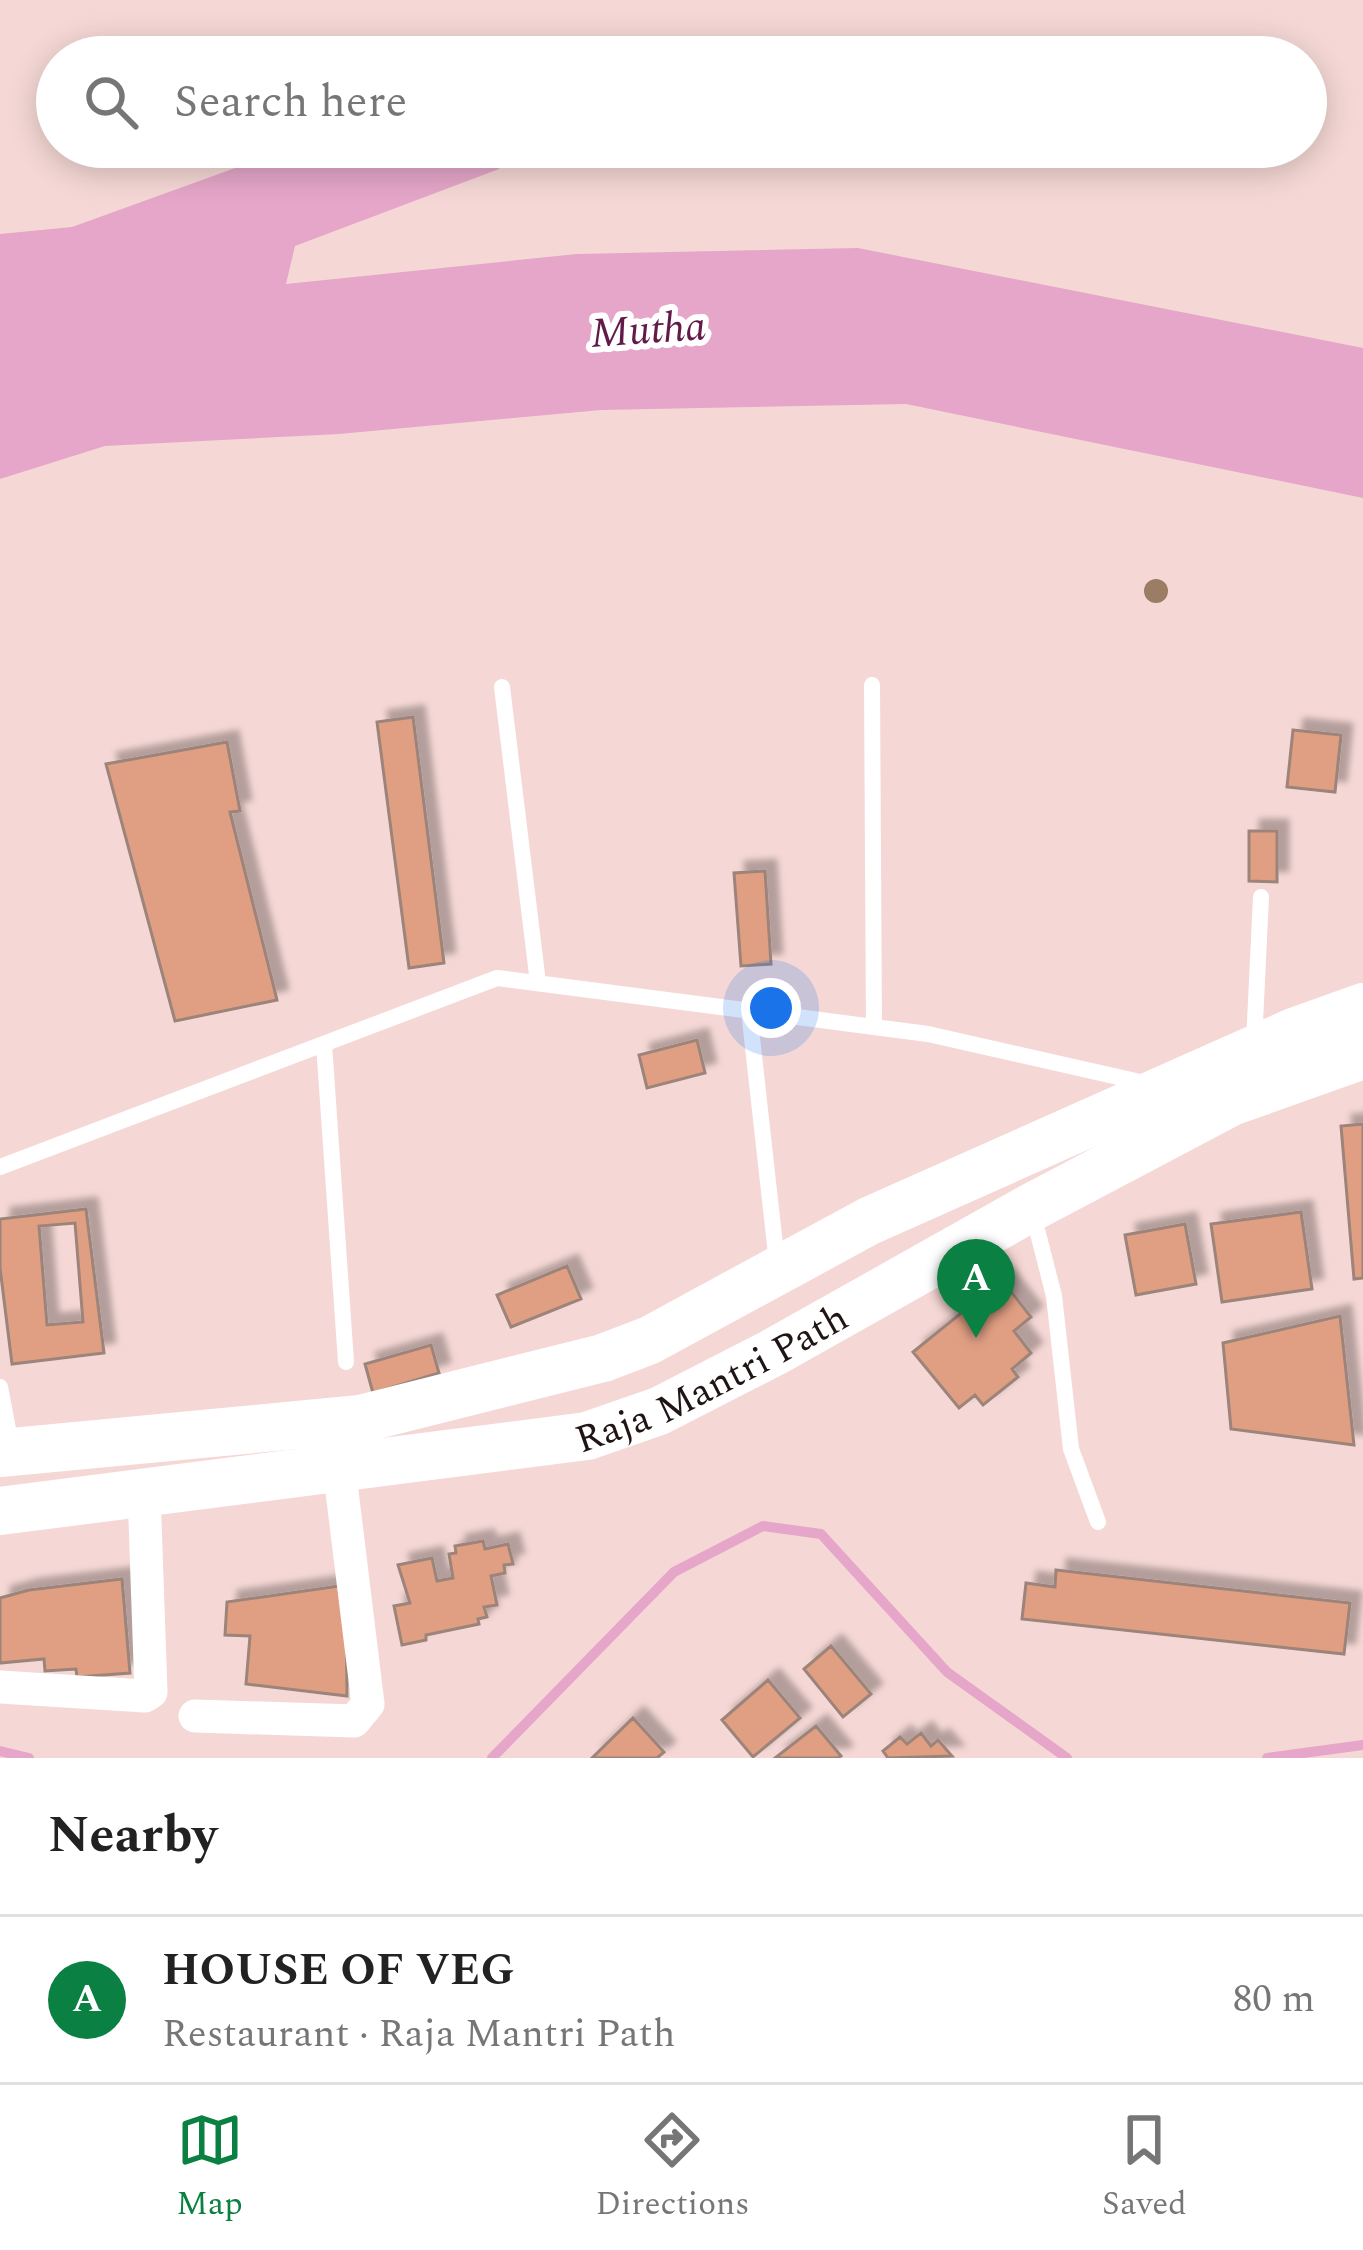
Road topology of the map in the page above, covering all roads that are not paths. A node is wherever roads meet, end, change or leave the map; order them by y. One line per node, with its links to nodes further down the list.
1 (872, 685): 6 (lane)
2 (502, 687): 4 (lane)
3 (1262, 897): 9 (lane)
4 (538, 983): 5 (lane); 8 (lane)
5 (749, 1011): 6 (lane); 13 (lane)
6 (874, 1027): 10 (lane)
7 (1348, 1036): 9 (main road, Raja Mantri Path); 12 (main road, Raja Mantri Path)
8 (324, 1044): 11 (lane); 14 (lane)
9 (1254, 1050): 10 (main road, Raja Mantri Path)
10 (1168, 1088): 13 (main road, Raja Mantri Path)
11 (0, 1168)
12 (1032, 1207): 17 (main road, Raja Mantri Path); 20 (lane)
13 (777, 1270): 16 (main road, Raja Mantri Path)
14 (346, 1362)
15 (0, 1388): 16 (lane)
16 (6, 1452)
17 (340, 1467): 18 (main road, Raja Mantri Path); 22 (street)
18 (143, 1492): 19 (main road, Raja Mantri Path); 21 (street)
19 (0, 1511)
20 (1098, 1522)
21 (0, 1687)
22 (195, 1716)

